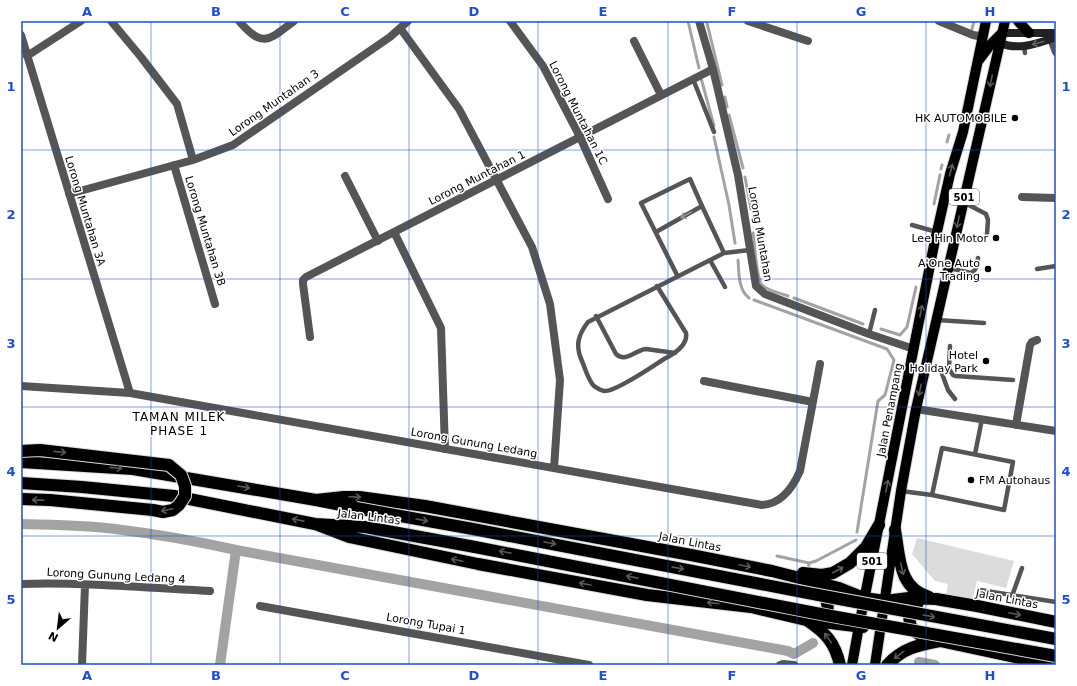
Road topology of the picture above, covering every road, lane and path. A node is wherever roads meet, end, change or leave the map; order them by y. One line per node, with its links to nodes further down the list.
1 (80, 21): 23 (street)
2 (110, 21): 30 (street)
3 (239, 21): 4 (street)
4 (294, 21)
5 (408, 21): 14 (street, Lorong Muntahan 3)
6 (510, 21): 29 (street, Lorong Muntahan 1C)
7 (699, 21): 25 (street, Lorong Muntahan)
8 (748, 21): 21 (street)
9 (939, 21): 13 (street)
10 (987, 21): 15 (main road, Jalan Penampang / 501); 19 (main road)
11 (1005, 21): 19 (main road, 501)
12 (1018, 21): 16 (main road)
13 (955, 24): 15 (street)
14 (400, 28): 30 (street, Lorong Muntahan 3); 33 (street)
15 (983, 33): 24 (main road, Jalan Penampang / 501)
16 (1029, 33): 18 (main road); 19 (main road)
17 (21, 35): 23 (street, Lorong Muntahan 3A)
18 (1054, 36): 19 (main road, one-way to 19); 22 (street)
19 (1000, 38): 24 (main road); 38 (main road, 501, one-way to 38)
20 (634, 41): 27 (street)
21 (808, 41)
22 (1056, 52)
23 (27, 56): 34 (street, Lorong Muntahan 3A)
24 (976, 65): 43 (main road, Jalan Penampang / 501, one-way to 24)
25 (712, 68): 26 (street, Lorong Muntahan 1); 46 (street, Lorong Muntahan)
26 (693, 79): 27 (street, Lorong Muntahan 1); 28 (lane)
27 (661, 95): 29 (street, Lorong Muntahan 1)
28 (714, 132)
29 (580, 137): 33 (street, Lorong Muntahan 1); 37 (street, Lorong Muntahan 1C)
30 (193, 160): 31 (street, Lorong Muntahan 3)
31 (174, 165): 34 (street, Lorong Muntahan 3); 56 (street, Lorong Muntahan 3B)
32 (345, 176): 45 (street)
33 (496, 180): 41 (street, Lorong Muntahan 1); 85 (street)
34 (69, 194): 74 (street, Lorong Muntahan 3A)
35 (1022, 196): 36 (street)
36 (1056, 198)
37 (608, 199)
38 (962, 202): 44 (lane); 51 (main road, 501, one-way to 51)
39 (702, 206): 42 (lane, one-way to 42); 42 (lane); 47 (lane)
40 (912, 225): 43 (lane)
41 (394, 232): 45 (street, Lorong Muntahan 1); 81 (street)
42 (656, 232): 53 (lane)
43 (937, 232): 65 (main road, Jalan Penampang / 501, one-way to 43)
44 (987, 234)
45 (378, 241): 62 (street, Lorong Muntahan 1)
46 (750, 250): 47 (lane); 61 (street, Lorong Muntahan)
47 (724, 253): 49 (lane)
48 (978, 258): 51 (lane)
49 (710, 260): 53 (lane); 55 (lane)
50 (1056, 266): 52 (lane)
51 (949, 268): 59 (main road, 501)
52 (1037, 269)
53 (677, 275): 54 (lane)
54 (657, 286): 58 (lane); 66 (lane)
55 (725, 287)
56 (215, 304)
57 (875, 310): 61 (lane)
58 (596, 316): 66 (lane); 66 (lane)
59 (937, 320): 60 (lane); 68 (main road, 501)
60 (984, 323)
61 (869, 334): 65 (street, Lorong Muntahan)
62 (310, 337)
63 (1037, 340): 79 (street)
64 (950, 346): 70 (lane)
65 (914, 349): 92 (main road, Jalan Penampang / 501, one-way to 65)
66 (675, 352)
67 (820, 364): 76 (street, Lorong Gunung Ledang)
68 (925, 367): 69 (lane); 77 (main road, 501, one-way to 77)
69 (940, 368): 70 (lane); 75 (lane)
70 (949, 369): 71 (lane)
71 (1013, 380)
72 (704, 381): 76 (street)
73 (21, 386): 74 (street, Lorong Gunung Ledang)
74 (130, 393): 81 (street, Lorong Gunung Ledang)
75 (955, 399)
76 (813, 402): 85 (street, Lorong Gunung Ledang)
77 (916, 409): 78 (street); 87 (main road, 501)
78 (982, 420): 79 (street); 83 (lane)
79 (1016, 425): 80 (street)
80 (1056, 431)
81 (445, 449): 85 (street, Lorong Gunung Ledang)
82 (21, 451): 89 (highway, one-way to 89, bridge)
83 (975, 454): 88 (lane); 88 (lane)
84 (21, 462): 90 (highway, Jalan Lintas, one-way to 90)
85 (554, 468)
86 (21, 483): 91 (highway, Jalan Lintas, one-way to 86)
87 (901, 491): 88 (lane); 93 (main road, 501)
88 (932, 495)
89 (21, 499)
90 (316, 500): 95 (highway, Jalan Lintas, one-way to 95); 112 (highway, Jalan Lintas, one-way to 112, bridge)
91 (315, 524): 107 (highway, Jalan Lintas, one-way to 91); 114 (highway, Jalan Lintas, one-way to 91, bridge)
92 (879, 525): 95 (highway, one-way to 92); 102 (main road, Jalan Penampang / 501)
93 (895, 530): 103 (highway, one-way to 103); 104 (main road, 501)
94 (1022, 568): 101 (lane)
95 (772, 571): 96 (highway, Jalan Lintas)
96 (812, 582): 102 (highway, Jalan Lintas); 107 (highway)
97 (21, 584): 98 (street, Lorong Gunung Ledang 4)
98 (85, 585): 100 (street, Lorong Gunung Ledang 4); 115 (street)
99 (980, 590): 101 (lane)
100 (210, 591)
101 (1012, 596): 105 (lane)
102 (864, 598): 104 (highway, Jalan Lintas); 109 (main road, Jalan Penampang / 501)
103 (936, 599): 104 (highway, Jalan Lintas); 108 (highway, Jalan Lintas, one-way to 108); 111 (highway)
104 (885, 601): 110 (main road, 501)
105 (1056, 602)
106 (260, 606): 116 (street, Lorong Tupai 1)
107 (806, 620): 109 (highway, Jalan Lintas); 119 (highway, one-way to 107)
108 (1056, 622)
109 (859, 626): 110 (highway, Jalan Lintas); 120 (main road, Jalan Penampang / 501)
110 (881, 630): 111 (highway, Jalan Lintas); 121 (main road, 501)
111 (927, 638): 113 (highway, Jalan Lintas)
112 (1056, 639)
113 (940, 641): 122 (highway, one-way to 122); 123 (highway, Jalan Lintas)
114 (1056, 656)
115 (82, 665)
116 (589, 665)
117 (780, 665): 118 (street)
118 (794, 665)
119 (840, 665)
120 (852, 665)
121 (875, 665)
122 (887, 665)
123 (1052, 665)

